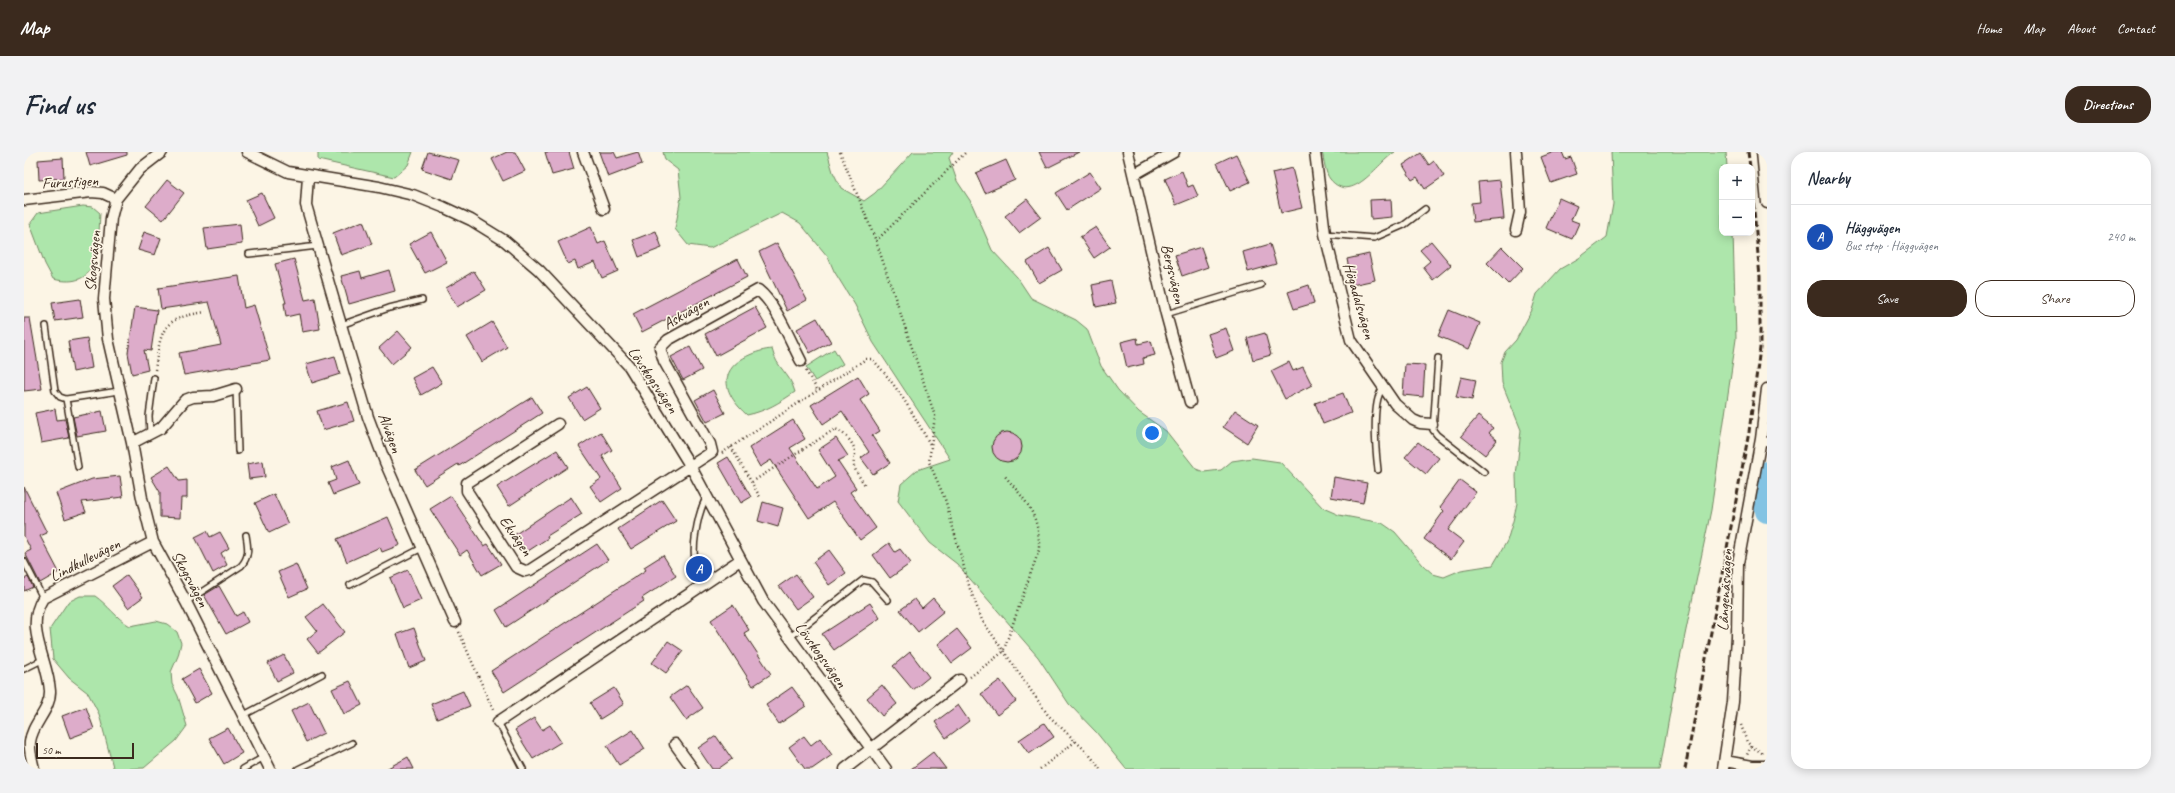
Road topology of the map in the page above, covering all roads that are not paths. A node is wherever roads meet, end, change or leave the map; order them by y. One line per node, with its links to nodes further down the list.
1 (162, 152): 11 (street, Skogsvägen)
2 (247, 152): 10 (street, Lövskogsvägen)
3 (583, 152): 14 (street)
4 (1128, 152): 9 (street, Bergsvägen)
5 (1174, 152): 9 (street)
6 (1315, 152): 17 (street, Högadalsvägen)
7 (1516, 152): 16 (street)
8 (1762, 152): 13 (street)
9 (1135, 174): 22 (street, Bergsvägen)
10 (308, 176): 18 (street, Alvägen); 41 (street, Lövskogsvägen)
11 (116, 199): 12 (street, Furustigen); 31 (street, Skogsvägen)
12 (24, 200)
13 (1767, 203)
14 (604, 209)
15 (1425, 210): 17 (lane)
16 (1516, 230)
17 (1325, 234): 28 (street, Högadalsvägen)
18 (318, 246): 19 (lane); 23 (street, Alvägen)
19 (249, 254)
20 (1261, 285): 22 (lane)
21 (422, 300): 23 (lane)
22 (1166, 314): 33 (street, Bergsvägen)
23 (341, 325): 47 (street, Alvägen)
24 (46, 326): 32 (lane)
25 (1438, 358): 35 (lane)
26 (801, 361): 41 (street, Askvägen)
27 (154, 378): 36 (lane)
28 (1383, 388): 35 (street, Högadalsvägen); 42 (lane)
29 (236, 389): 36 (street); 39 (lane)
30 (1767, 389): 37 (street, Långenäsvägen)
31 (118, 391): 32 (lane); 38 (street, Skogsvägen)
32 (66, 400): 40 (lane)
33 (1190, 402)
34 (558, 424): 41 (street, Ekvägen)
35 (1432, 424): 43 (lane)
36 (150, 434): 38 (street)
37 (1765, 441): 67 (street, Långenäsvägen)
38 (132, 443): 46 (street, Skogsvägen)
39 (238, 451)
40 (78, 467)
41 (691, 467): 44 (street, Lövskogsvägen)
42 (1378, 470)
43 (1484, 472)
44 (706, 498): 48 (street, Lövskogsvägen); 50 (lane)
45 (246, 535): 54 (lane)
46 (153, 542): 52 (street, Lindkullevägen); 54 (street, Skogsvägen)
47 (422, 548): 51 (lane); 55 (street, Alvägen)
48 (740, 560): 50 (street); 56 (street, Lövskogsvägen)
49 (24, 561): 52 (lane)
50 (710, 579): 62 (street)
51 (350, 585)
52 (43, 598): 57 (street, Lindkullevägen)
53 (888, 600): 56 (lane)
54 (186, 602): 61 (street, Skogsvägen)
55 (455, 622)
56 (790, 637): 65 (street, Lövskogsvägen)
57 (42, 660): 58 (lane); 69 (street, Lindkullevägen)
58 (24, 669)
59 (322, 674): 61 (lane)
60 (960, 680): 65 (street)
61 (242, 716): 66 (street, Skogsvägen)
62 (498, 722): 73 (lane)
63 (352, 743): 72 (lane)
64 (676, 744): 74 (street)
65 (871, 750): 75 (street); 76 (street, Lövskogsvägen)
66 (264, 757): 70 (lane); 71 (street, Skogsvägen)
67 (1724, 765): 68 (street)
68 (1767, 767)
69 (34, 769)
70 (243, 769)
71 (270, 769)
72 (298, 769)
73 (523, 769)
74 (693, 769)
75 (845, 769)
76 (886, 769)

